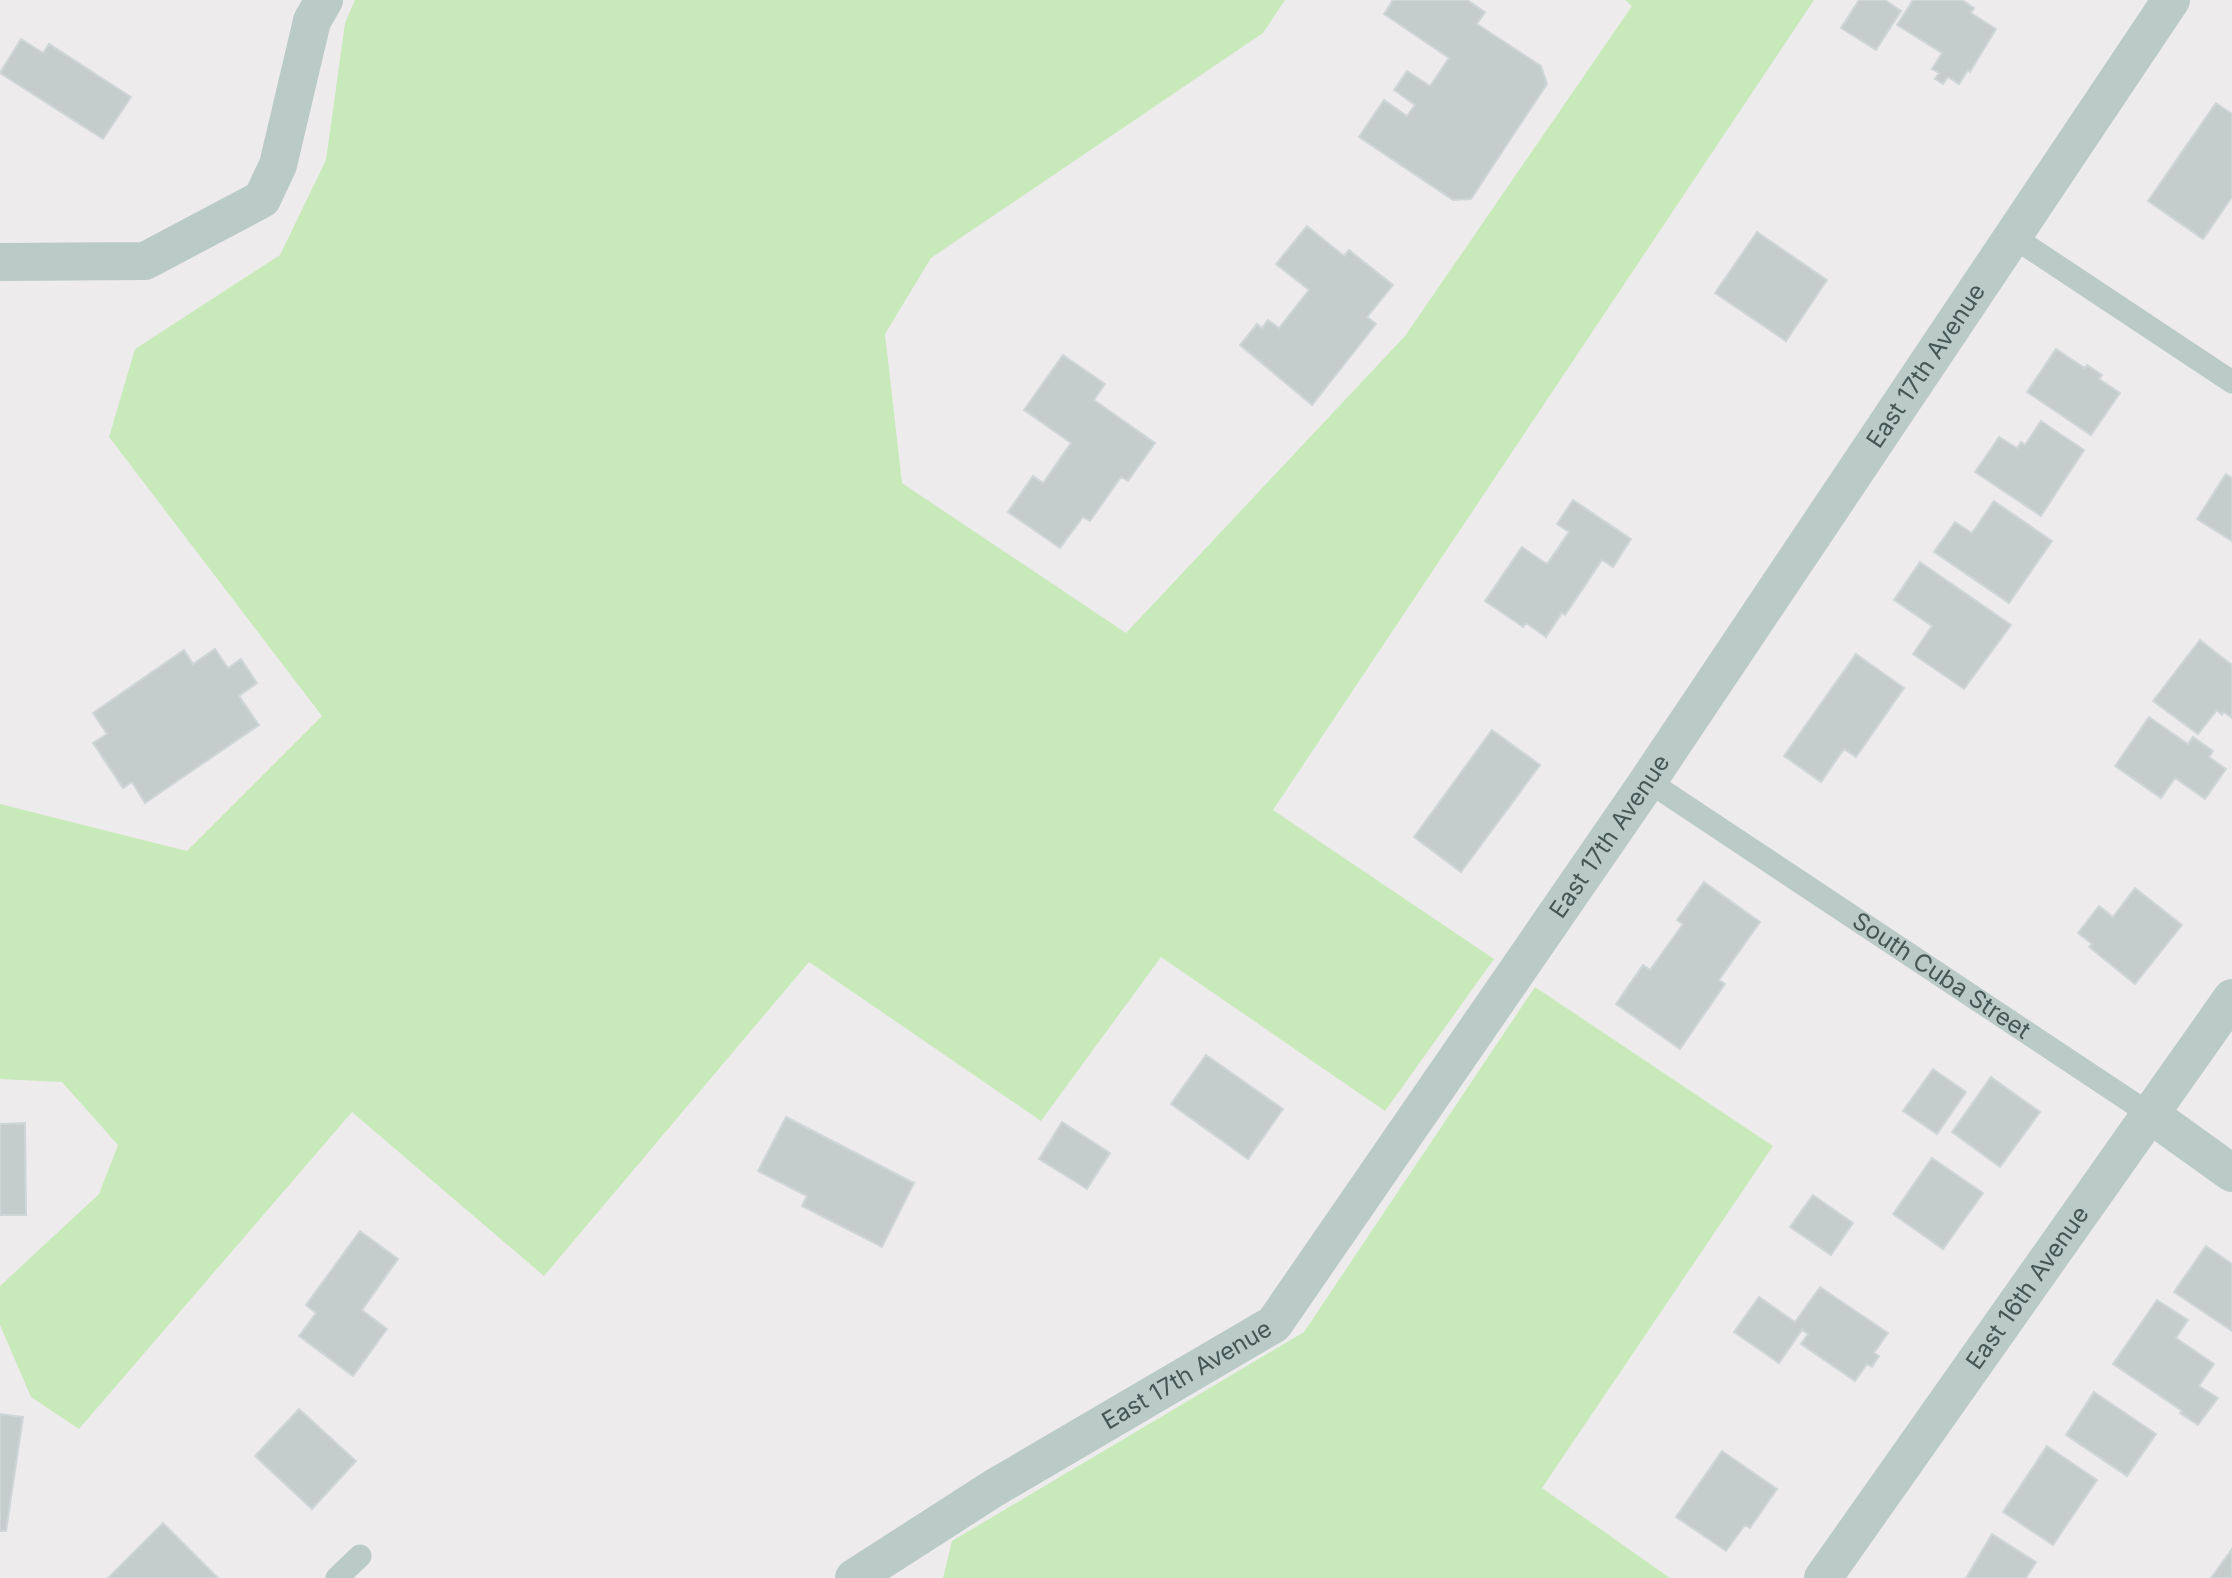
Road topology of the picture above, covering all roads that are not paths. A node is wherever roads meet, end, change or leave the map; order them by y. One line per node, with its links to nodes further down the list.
1 (324, 0): 4 (street)
2 (2171, 0): 3 (street, East 17th Avenue)
3 (2012, 236): 5 (lane); 6 (street, East 17th Avenue)
4 (0, 262)
5 (2232, 382)
6 (1648, 781): 8 (lane, South Cuba Street); 10 (street, East 17th Avenue)
7 (2232, 998): 8 (street, East 16th Avenue)
8 (2151, 1115): 9 (street, South Cuba Street); 15 (street, East 16th Avenue)
9 (2232, 1173)
10 (918, 1537): 13 (street, East 17th Avenue); 14 (street)
11 (360, 1556): 12 (lane)
12 (337, 1578)
13 (854, 1578)
14 (912, 1578)
15 (1823, 1578)

